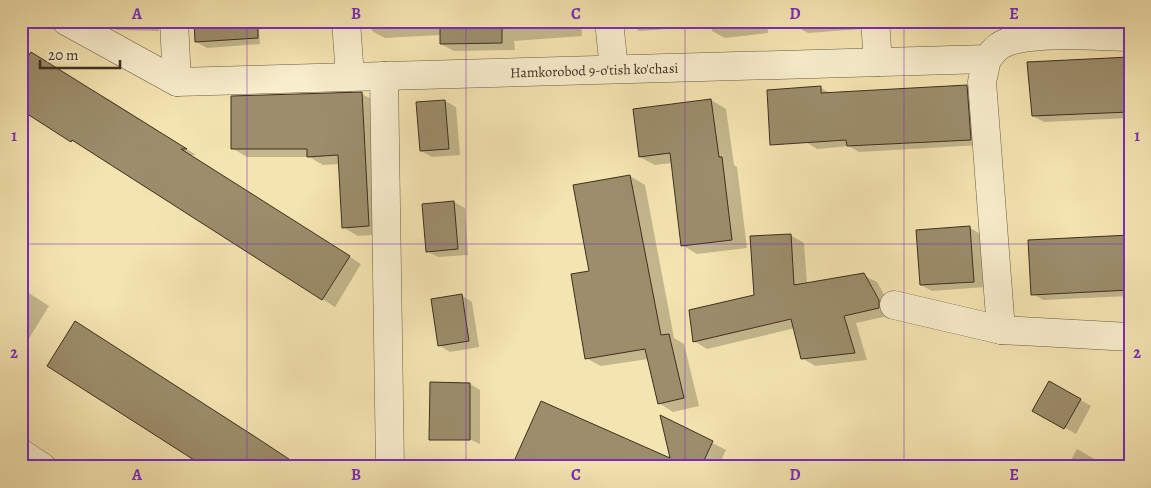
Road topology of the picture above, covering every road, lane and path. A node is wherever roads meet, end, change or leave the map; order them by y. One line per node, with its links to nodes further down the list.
1 (66, 21): 12 (street)
2 (174, 21): 12 (street)
3 (346, 21): 11 (street)
4 (609, 21): 9 (street)
5 (876, 21): 8 (street)
6 (1130, 37): 7 (street)
7 (987, 59): 8 (street, Hamkorobod 9-o'tish ko'chasi); 14 (street)
8 (878, 62): 9 (street, Hamkorobod 9-o'tish ko'chasi)
9 (614, 69): 10 (street, Hamkorobod 9-o'tish ko'chasi)
10 (384, 76): 11 (street, Hamkorobod 9-o'tish ko'chasi); 18 (street)
11 (350, 77): 12 (street, Hamkorobod 9-o'tish ko'chasi)
12 (177, 82)
13 (894, 305): 14 (street)
14 (1000, 330): 15 (street)
15 (1130, 336)
16 (21, 453): 17 (street)
17 (42, 467)
18 (390, 467)

